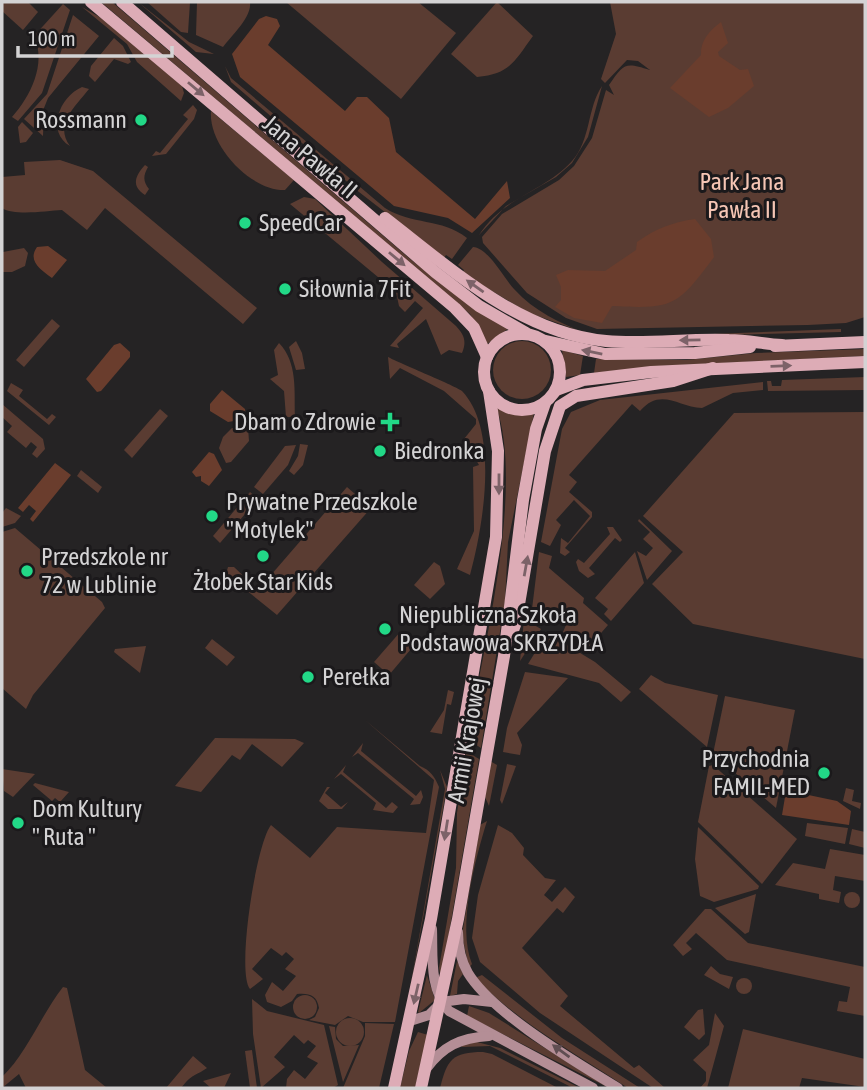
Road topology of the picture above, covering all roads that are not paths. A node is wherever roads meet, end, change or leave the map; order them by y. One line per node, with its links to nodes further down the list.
1 (122, 2): 3 (main road, Jana Pawła II)
2 (93, 4): 8 (main road, Jana Pawła II, one-way to 8)
3 (339, 186): 4 (main road, Jana Pawła II); 7 (main road, one-way to 3)
4 (526, 333): 5 (main road); 8 (main road)
5 (546, 341): 7 (main road, one-way to 5); 11 (main road)
6 (865, 342): 7 (main road)
7 (782, 345)
8 (486, 357): 12 (main road)
9 (865, 362): 10 (main road, one-way to 9)
10 (713, 368): 11 (main road); 14 (main road, one-way to 10)
11 (556, 390): 13 (main road)
12 (489, 391): 13 (main road); 15 (main road, Armii Krajowej, one-way to 15)
13 (545, 402): 14 (main road, Armii Krajowej)
14 (504, 656): 16 (main road, Armii Krajowej)
15 (431, 919): 17 (street, Armii Krajowej); 19 (main road, Armii Krajowej, one-way to 19)
16 (458, 919): 17 (main road, Armii Krajowej); 18 (street)
17 (441, 1002): 18 (street); 19 (street); 20 (street); 21 (main road, Armii Krajowej)
18 (492, 1002): 25 (street, one-way to 18)
19 (410, 1021): 22 (main road, Armii Krajowej)
20 (490, 1036): 21 (street); 24 (street)
21 (424, 1071): 23 (main road, Armii Krajowej)
22 (394, 1088)
23 (421, 1088)
24 (593, 1088)
25 (618, 1088)

